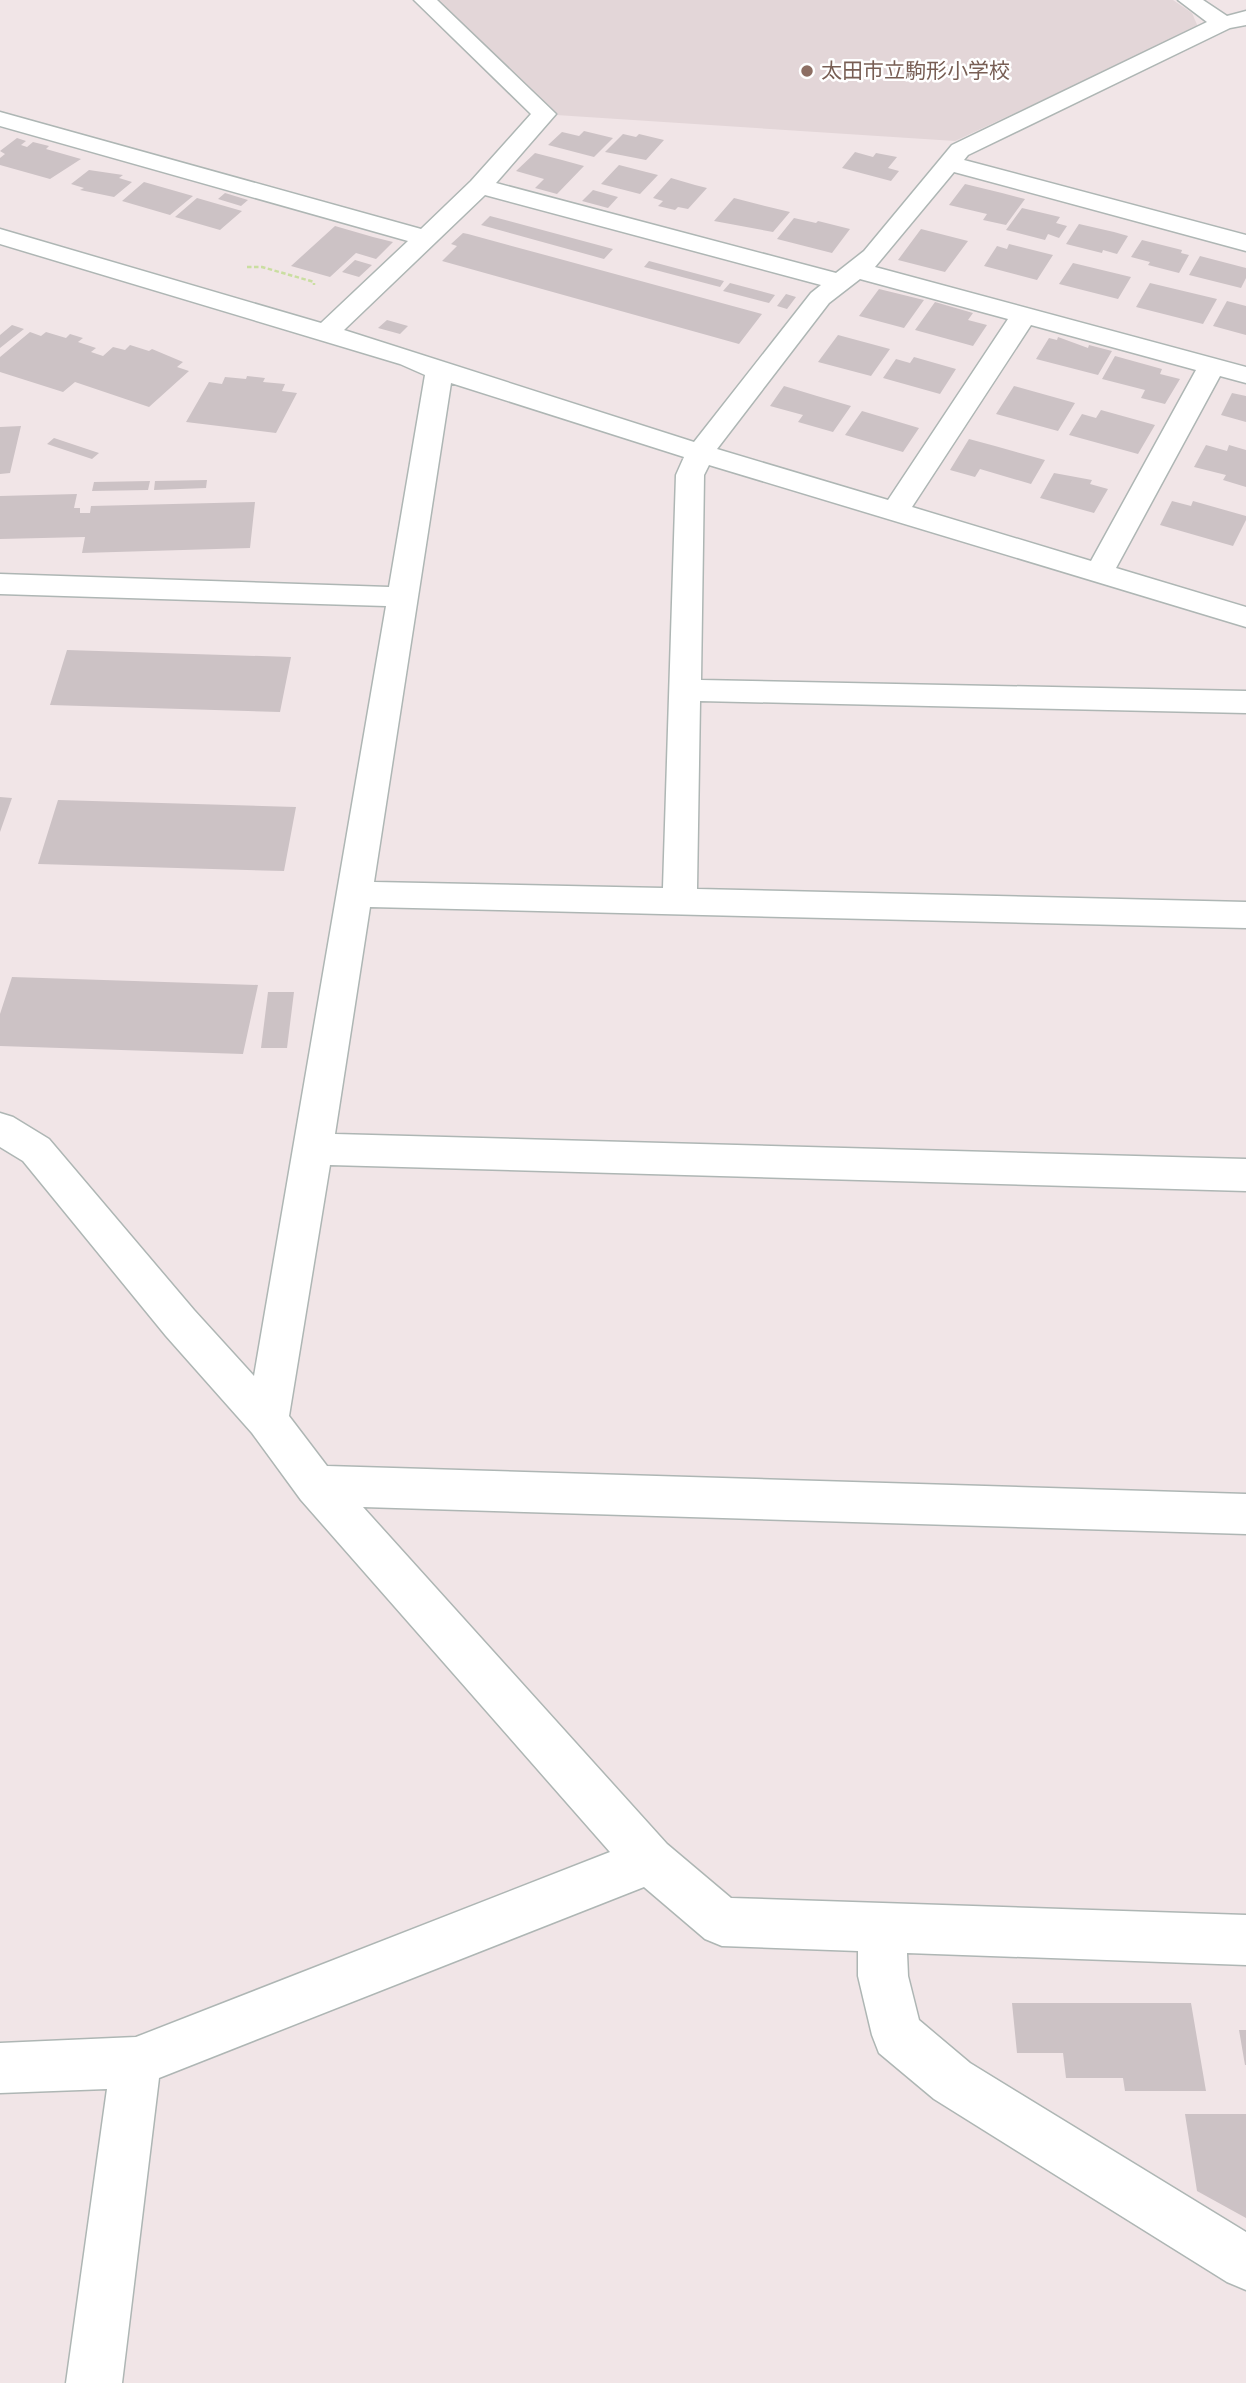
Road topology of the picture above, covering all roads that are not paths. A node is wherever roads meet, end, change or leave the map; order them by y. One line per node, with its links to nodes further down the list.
1 (425, 0): 7 (street)
2 (1189, 0): 4 (street)
3 (1246, 18): 4 (street)
4 (1223, 23): 6 (street)
5 (0, 119): 9 (street)
6 (951, 164): 10 (street); 11 (street)
7 (480, 186): 9 (street); 11 (street)
8 (0, 236): 13 (street)
9 (425, 238): 13 (street)
10 (1246, 243)
11 (848, 276): 12 (street); 17 (street)
12 (1024, 315): 14 (street); 18 (street)
13 (326, 333): 15 (street)
14 (1212, 366): 16 (street); 19 (street)
15 (439, 372): 17 (street); 21 (street)
16 (1246, 375)
17 (700, 453): 18 (street); 23 (street)
18 (895, 511): 19 (street)
19 (1100, 571): 22 (street)
20 (0, 583): 21 (street)
21 (402, 597): 25 (street)
22 (1246, 617)
23 (683, 690): 24 (street); 26 (street)
24 (1246, 702)
25 (354, 894): 26 (street); 29 (street)
26 (680, 901): 27 (street)
27 (1246, 915)
28 (0, 1128): 31 (street)
29 (314, 1149): 30 (street); 31 (street)
30 (1246, 1175)
31 (267, 1420): 32 (street)
32 (316, 1486): 33 (street); 34 (street)
33 (1246, 1514)
34 (650, 1861): 35 (street); 37 (street)
35 (882, 1927): 36 (street); 39 (street)
36 (1246, 1940)
37 (136, 2063): 38 (street); 40 (street)
38 (0, 2068)
39 (1246, 2263)
40 (94, 2383)

